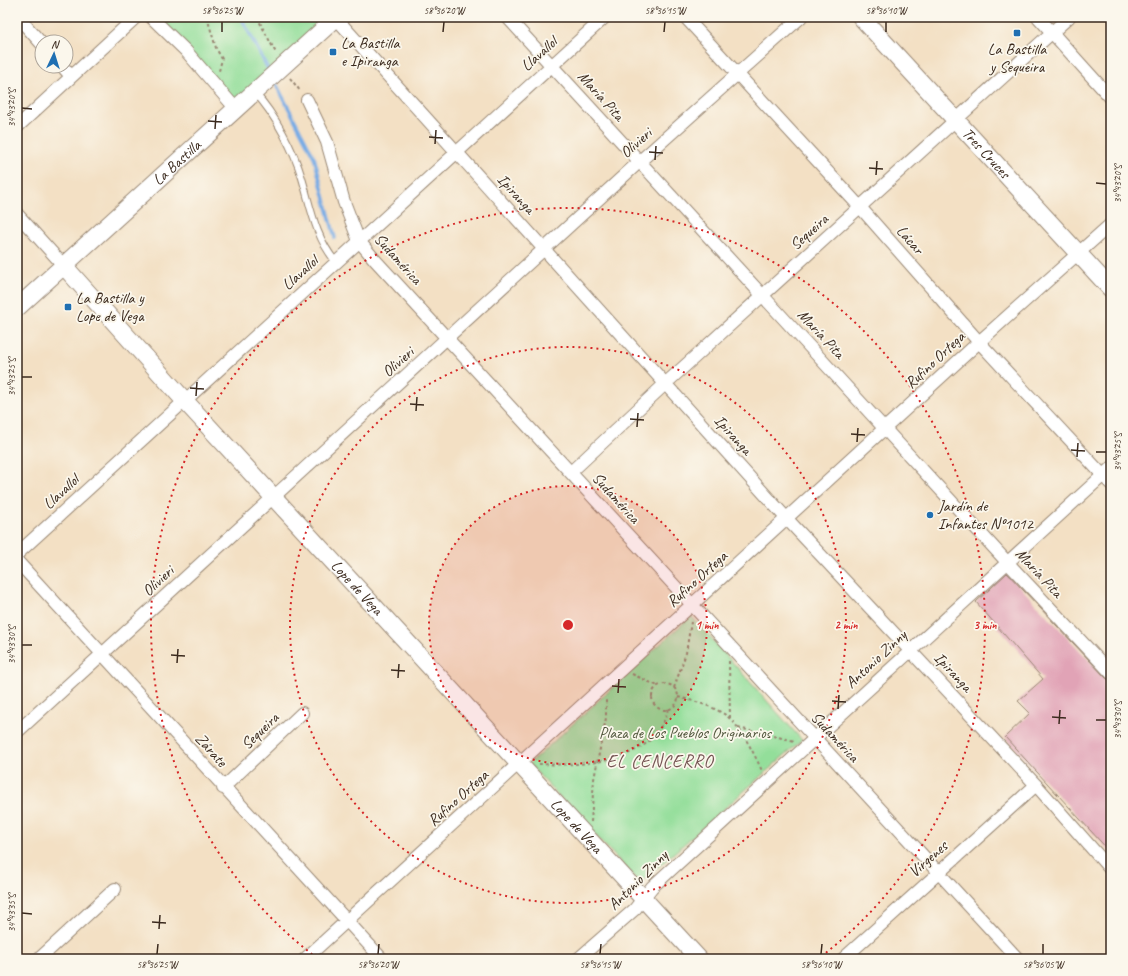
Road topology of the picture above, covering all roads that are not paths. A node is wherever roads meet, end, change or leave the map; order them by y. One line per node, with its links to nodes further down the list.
1 (18, 17): 13 (street)
2 (136, 17): 16 (street)
3 (151, 17): 20 (street)
4 (336, 17): 17 (street, La Bastilla); 23 (street, Ipiranga)
5 (507, 17): 14 (street, María Pita)
6 (605, 17): 14 (street, Llavallol)
7 (685, 17): 15 (street, Lácar)
8 (800, 17): 15 (street, Olivieri)
9 (861, 17): 21 (street, Tres Cruces)
10 (1038, 17): 12 (street)
11 (1069, 17): 12 (street, Sequeira)
12 (1052, 33): 18 (street); 21 (street, Sequeira)
13 (34, 35)
14 (551, 65): 23 (street, Llavallol); 24 (street, María Pita)
15 (737, 73): 24 (street, Olivieri); 25 (street, Lácar)
16 (71, 76): 22 (street)
17 (270, 78): 20 (street, La Bastilla); 31 (lane)
18 (1111, 98)
19 (307, 100): 28 (street, Sudamérica)
20 (236, 109): 32 (street, La Bastilla)
21 (956, 121): 25 (street, Sequeira); 30 (street, Tres Cruces)
22 (17, 126)
23 (456, 152): 28 (street, Llavallol); 29 (street, Ipiranga)
24 (640, 162): 29 (street, Olivieri); 34 (street, María Pita)
25 (860, 208): 34 (street, Sequeira); 37 (street, Lácar)
26 (17, 214): 32 (street, Lope de Vega)
27 (1111, 224): 30 (street, Rufino Ortega)
28 (359, 241): 31 (street, Llavallol); 36 (street, Sudamérica)
29 (544, 249): 36 (street, Olivieri); 38 (street, Ipiranga)
30 (1079, 254): 33 (street, Tres Cruces); 37 (street, Rufino Ortega)
31 (336, 262): 39 (street, Llavallol)
32 (64, 266): 35 (street, La Bastilla); 39 (street, Lope de Vega)
33 (1111, 289)
34 (763, 295): 38 (street, Sequeira); 40 (street, María Pita)
35 (17, 308)
36 (448, 338): 42 (street, Sudamérica); 44 (street, Olivieri)
37 (979, 342): 40 (street, Rufino Ortega); 41 (street, Lácar)
38 (665, 384): 42 (street, Sequeira); 45 (street, Ipiranga)
39 (184, 400): 44 (street, Lope de Vega); 46 (street, Llavallol)
40 (885, 428): 45 (street, Rufino Ortega); 48 (street, María Pita)
41 (1107, 471): 43 (street, Lácar); 48 (street, Antonio Zinny)
42 (572, 472): 49 (street, Sudamérica)
43 (1111, 484)
44 (274, 497): 51 (street, Olivieri); 56 (street, Lope de Vega)
45 (787, 519): 49 (street, Rufino Ortega); 50 (street, Ipiranga)
46 (17, 554)
47 (17, 561): 51 (street, Zárate)
48 (1007, 562): 50 (street, Antonio Zinny); 52 (street, María Pita)
49 (693, 605): 55 (street, Sudamérica); 56 (street, Rufino Ortega)
50 (910, 650): 55 (street, Antonio Zinny); 57 (street, Ipiranga)
51 (103, 654): 54 (street, Olivieri); 58 (street, Zárate)
52 (1111, 673)
53 (302, 713): 58 (street, Sequeira)
54 (17, 732)
55 (810, 742): 60 (street, Sudamérica); 62 (street, Antonio Zinny)
56 (520, 763): 62 (street, Lope de Vega); 63 (street, Rufino Ortega)
57 (1036, 785): 59 (street, Ipiranga); 60 (street, Vírgenes)
58 (223, 788): 63 (street, Zárate)
59 (1111, 870)
60 (939, 871): 69 (street, Vírgenes); 70 (street, Sudamérica)
61 (115, 889): 64 (street)
62 (643, 897): 67 (street, Antonio Zinny); 68 (street, Lope de Vega)
63 (347, 920): 65 (street, Rufino Ortega); 66 (street, Zárate)
64 (39, 959)
65 (305, 959)
66 (382, 959)
67 (578, 959)
68 (699, 959)
69 (843, 959)
70 (1018, 959)

